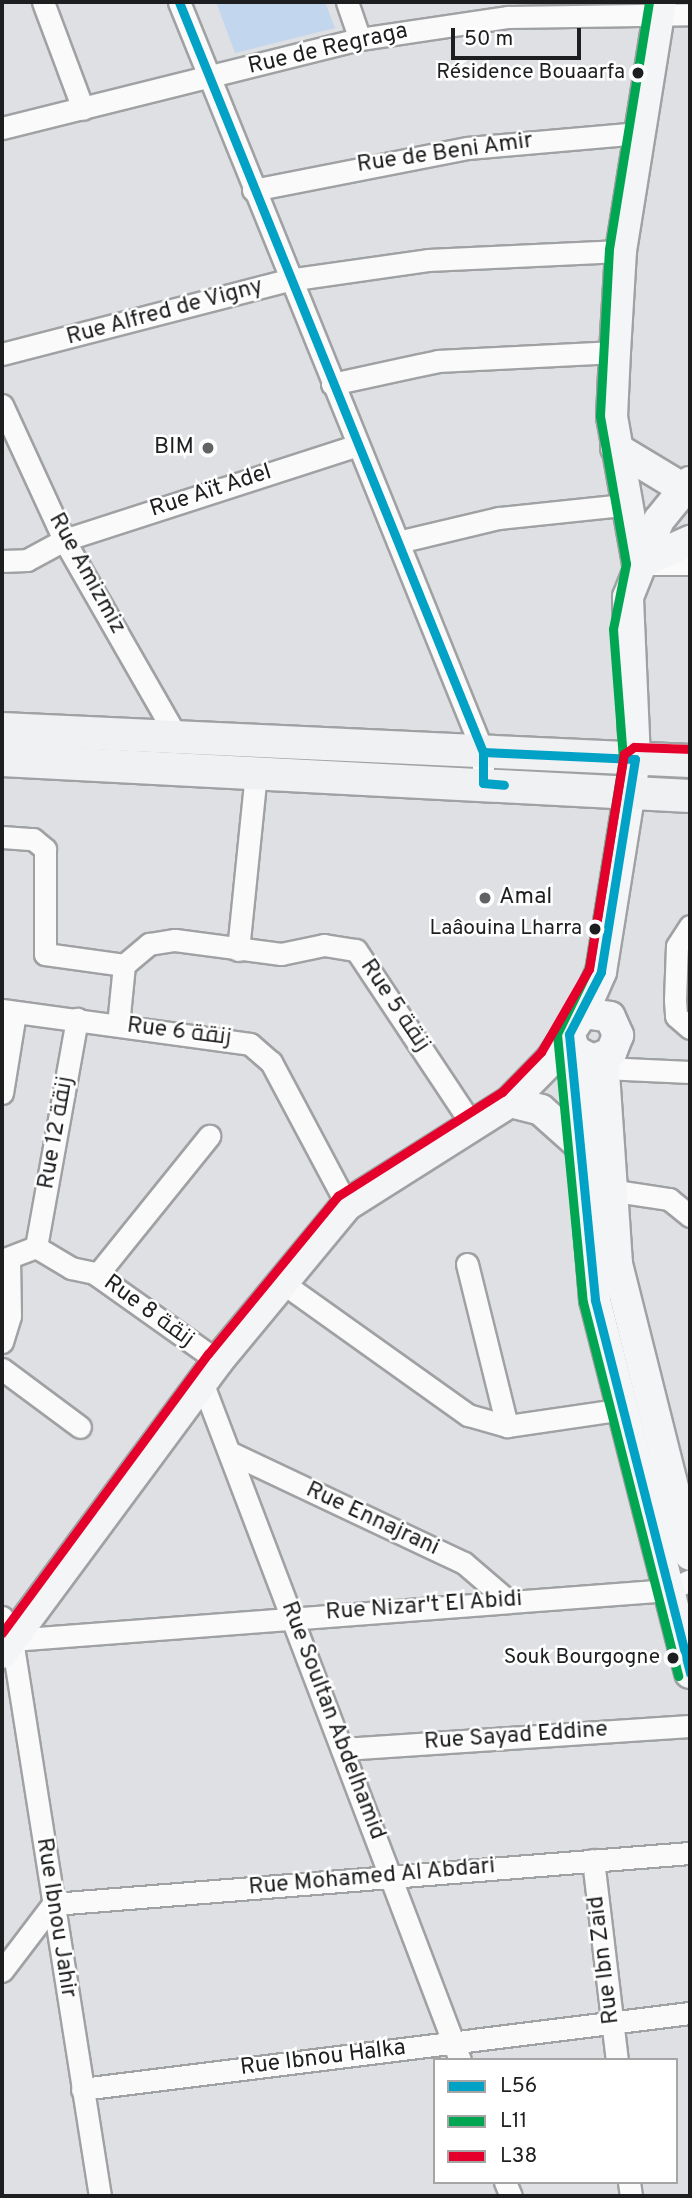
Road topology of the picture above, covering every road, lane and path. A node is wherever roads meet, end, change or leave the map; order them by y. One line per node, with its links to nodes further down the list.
1 (43, 2): 9 (street)
2 (179, 2): 8 (street)
3 (348, 2): 7 (street)
4 (661, 6): 5 (street, Rue de Regraga); 6 (street, Rue de Regraga); 11 (main road)
5 (506, 9): 7 (street, Rue de Regraga)
6 (690, 13)
7 (360, 39): 8 (street, Rue de Regraga)
8 (210, 78): 9 (street, Rue de Regraga); 12 (street)
9 (83, 109): 10 (street, Rue de Regraga)
10 (2, 128)
11 (639, 133): 12 (street, Rue de Beni Amir); 13 (main road)
12 (253, 190): 14 (street)
13 (621, 251): 14 (street, Rue Alfred de Vigny); 15 (main road)
14 (288, 280): 16 (street, Rue Alfred de Vigny); 17 (street)
15 (615, 352): 17 (street); 20 (main road)
16 (2, 355)
17 (332, 384): 19 (street)
18 (2, 405): 23 (street, Rue Amizmiz)
19 (358, 445): 23 (street, Rue Aït Adel); 24 (street)
20 (616, 448): 21 (main road); 22 (main road)
21 (687, 486): 27 (main road)
22 (623, 505): 24 (street); 27 (main road)
23 (64, 540): 26 (street, Rue Aït Adel); 30 (street, Rue Amizmiz)
24 (398, 541): 31 (street)
25 (690, 541): 27 (main road)
26 (2, 561)
27 (638, 564): 28 (street); 32 (main road)
28 (690, 564)
29 (2, 729): 30 (main road)
30 (178, 739): 31 (main road)
31 (483, 752): 32 (main road); 36 (street)
32 (635, 759): 34 (main road); 37 (main road)
33 (2, 760): 35 (main road)
34 (690, 761)
35 (256, 773): 36 (main road); 41 (street)
36 (483, 783): 37 (main road)
37 (631, 793): 38 (main road); 47 (main road)
38 (690, 796)
39 (2, 837): 42 (street)
40 (690, 926): 46 (street)
41 (238, 950): 42 (street, Rue 5 زنقة); 51 (street, Rue 5 زنقة)
42 (124, 965): 45 (street)
43 (8, 1011): 44 (street, Rue 6 زنقة); 49 (street)
44 (77, 1019): 45 (street, Rue 6 زنقة); 57 (street, Rue 12 زنقة)
45 (118, 1025): 55 (street, Rue 6 زنقة)
46 (690, 1028)
47 (583, 1044): 48 (street); 50 (main road); 53 (main road); 54 (main road)
48 (690, 1072)
49 (2, 1093)
50 (510, 1102): 51 (main road); 53 (main road)
51 (472, 1126): 55 (main road)
52 (209, 1136): 60 (street)
53 (578, 1143): 65 (main road)
54 (609, 1191): 56 (street); 69 (main road)
55 (347, 1205): 61 (main road)
56 (690, 1216)
57 (36, 1247): 58 (street); 60 (street, Rue 8 زنقة)
58 (5, 1260): 62 (street)
59 (467, 1264): 66 (street)
60 (97, 1275): 64 (street, Rue 8 زنقة)
61 (280, 1281): 64 (main road); 66 (street)
62 (2, 1342)
63 (2, 1369): 67 (street)
64 (210, 1372): 68 (street, Rue Soultan Abdelhamid); 73 (main road)
65 (623, 1409): 66 (street); 71 (main road)
66 (507, 1426)
67 (79, 1427)
68 (229, 1451): 70 (street, Rue Ennajrani); 72 (street, Rue Soultan Abdelhamid)
69 (690, 1555)
70 (507, 1600): 71 (street, Rue Nizar't El Abidi); 72 (street, Rue Nizar't El Abidi)
71 (681, 1600): 74 (main road)
72 (292, 1618): 73 (street, Rue Nizar't El Abidi); 76 (street, Rue Soultan Abdelhamid)
73 (5, 1637): 80 (street, Rue Ibnou Jahir)
74 (690, 1672)
75 (690, 1726): 76 (street, Rue Sayad Eddine)
76 (342, 1749): 79 (street, Rue Soultan Abdelhamid)
77 (690, 1853): 78 (street, Rue Mohamed Al Abdari)
78 (593, 1860): 79 (street, Rue Mohamed Al Abdari); 83 (street, Rue Ibn Zaid)
79 (392, 1877): 80 (street, Rue Mohamed Al Abdari); 84 (street, Rue Soultan Abdelhamid)
80 (53, 1904): 81 (street); 86 (street, Rue Ibnou Jahir)
81 (2, 1971)
82 (690, 2013): 83 (street, Rue Ibnou Halka)
83 (613, 2023): 84 (street, Rue Ibnou Halka); 85 (street, Rue Ibn Zaid)
84 (457, 2051): 86 (street, Rue Ibnou Halka)
85 (617, 2058)
86 (82, 2089): 87 (street, Rue Ibnou Jahir)
87 (100, 2196)

